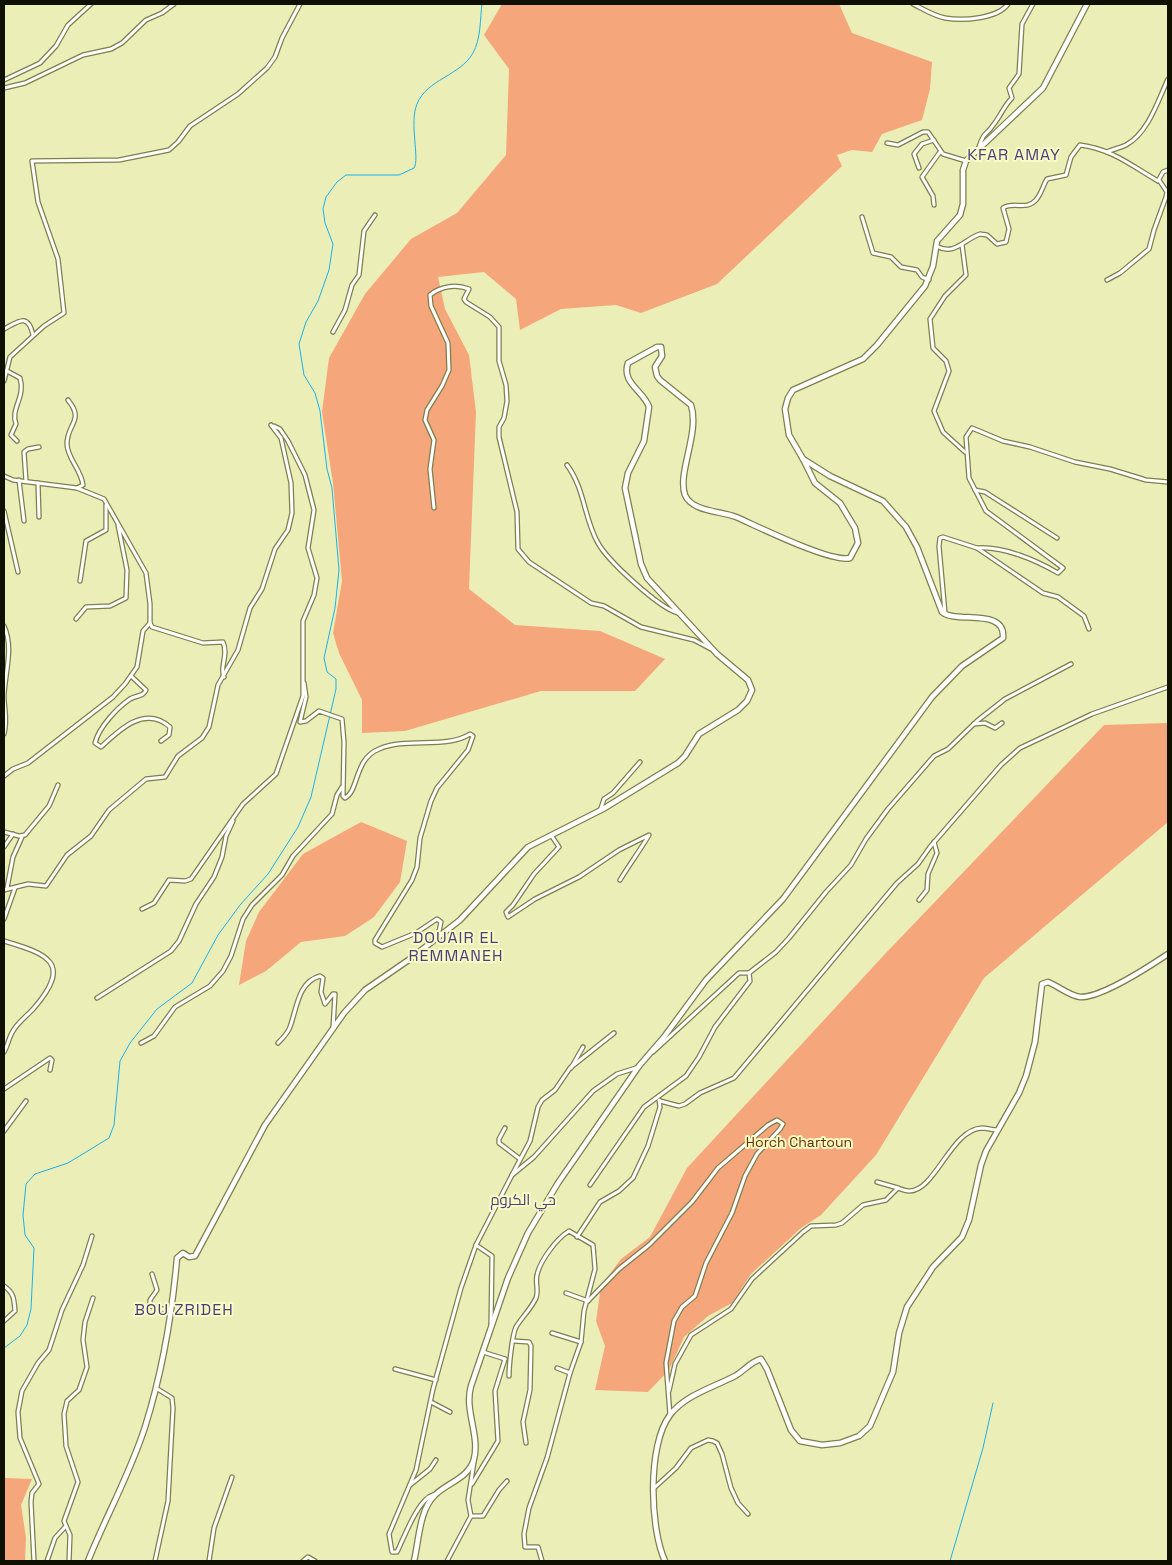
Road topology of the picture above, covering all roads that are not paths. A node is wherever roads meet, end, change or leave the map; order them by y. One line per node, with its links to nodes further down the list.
1 (91, 4): 9 (street)
2 (174, 4): 10 (street)
3 (300, 4): 29 (street)
4 (913, 4): 5 (street)
5 (1008, 4)
6 (1033, 4): 13 (street)
7 (1087, 4): 13 (street)
8 (1168, 79): 15 (street)
9 (4, 80)
10 (4, 88)
11 (934, 140): 12 (street); 14 (street); 17 (street)
12 (887, 144)
13 (979, 147): 16 (street)
14 (940, 152): 16 (street); 20 (street)
15 (1106, 152): 19 (street); 23 (street)
16 (966, 161): 24 (street)
17 (919, 168)
18 (1168, 170): 19 (street)
19 (1160, 180): 26 (street)
20 (934, 205)
21 (375, 215): 28 (street)
22 (862, 217): 25 (street)
23 (962, 245): 24 (street); 35 (street)
24 (936, 246): 25 (street)
25 (929, 280): 36 (street)
26 (1107, 280)
27 (4, 329): 29 (street)
28 (333, 332)
29 (33, 335): 30 (street)
30 (6, 371): 31 (street); 33 (street)
31 (4, 381)
32 (68, 400): 43 (street)
33 (17, 441)
34 (39, 447): 40 (street)
35 (965, 452): 41 (street); 44 (street)
36 (803, 459): 55 (street); 56 (street)
37 (567, 466): 55 (street)
38 (4, 476): 39 (street)
39 (19, 480): 40 (street); 49 (street)
40 (26, 481): 42 (street)
41 (1168, 482)
42 (38, 483): 43 (street); 48 (street)
43 (77, 488): 45 (street)
44 (974, 490): 51 (street); 52 (street)
45 (106, 502): 50 (street); 54 (street)
46 (434, 508): 61 (street)
47 (4, 511): 53 (street)
48 (39, 517)
49 (24, 520)
50 (118, 524): 57 (street); 58 (street)
51 (1057, 538)
52 (977, 548): 56 (street); 60 (street)
53 (18, 572)
54 (80, 581)
55 (678, 613): 61 (street)
56 (945, 614): 101 (street)
57 (76, 619)
58 (150, 623): 63 (street); 64 (street)
59 (4, 626): 67 (street)
60 (1089, 629)
61 (717, 654): 76 (street)
62 (1071, 664): 69 (street)
63 (131, 676): 71 (street); 73 (street)
64 (224, 677): 65 (street); 85 (street)
65 (304, 683): 75 (street); 77 (street)
66 (1168, 687): 82 (street)
67 (4, 700): 70 (street)
68 (1002, 723): 69 (street)
69 (974, 724): 93 (street)
70 (4, 734)
71 (161, 741)
72 (640, 762): 76 (street)
73 (4, 776)
74 (58, 785): 81 (street)
75 (343, 786): 90 (street); 97 (street)
76 (600, 811): 80 (street)
77 (235, 816): 88 (street); 94 (street)
78 (4, 832): 79 (street)
79 (13, 834): 81 (street); 83 (street)
80 (551, 835): 84 (street); 90 (street)
81 (22, 837): 86 (street)
82 (934, 842): 87 (street); 106 (street)
83 (4, 847)
84 (620, 880)
85 (15, 888): 86 (street); 89 (street)
86 (6, 889)
87 (919, 900)
88 (142, 909)
89 (4, 919)
90 (437, 939): 95 (street)
91 (4, 941): 100 (street)
92 (1168, 954): 109 (street)
93 (749, 973): 101 (street); 106 (street)
94 (97, 998)
95 (333, 1029): 98 (street); 124 (street)
96 (614, 1033): 103 (street)
97 (141, 1042)
98 (278, 1043)
99 (583, 1047): 103 (street)
100 (4, 1052)
101 (651, 1054): 102 (street)
102 (639, 1066): 112 (street); 126 (street)
103 (570, 1068): 111 (street)
104 (50, 1070): 105 (street)
105 (4, 1089)
106 (659, 1099): 114 (street); 117 (street)
107 (26, 1101): 110 (street)
108 (506, 1128): 111 (street)
109 (997, 1130): 115 (street); 141 (street)
110 (4, 1131)
111 (520, 1159): 112 (street)
112 (512, 1176): 118 (street)
113 (877, 1182): 115 (street)
114 (590, 1185)
115 (898, 1188): 138 (street)
116 (92, 1236): 154 (street)
117 (577, 1237): 123 (street); 128 (street)
118 (476, 1245): 126 (street); 136 (street)
119 (152, 1274): 124 (street)
120 (4, 1286): 125 (street)
121 (566, 1293): 123 (street)
122 (93, 1298): 153 (street)
123 (588, 1302): 129 (street); 138 (street)
124 (171, 1311): 137 (street)
125 (4, 1321)
126 (492, 1326): 130 (street)
127 (552, 1334): 129 (street)
128 (514, 1341): 131 (street); 142 (street)
129 (581, 1342): 134 (street)
130 (483, 1352): 131 (street); 144 (street)
131 (507, 1360): 135 (street); 147 (street)
132 (557, 1368): 134 (street)
133 (395, 1369): 136 (street)
134 (570, 1373): 164 (street)
135 (509, 1376)
136 (436, 1380): 139 (street)
137 (156, 1387): 157 (street); 158 (street)
138 (668, 1397): 141 (street)
139 (431, 1402): 140 (street); 148 (street)
140 (450, 1412)
141 (670, 1415): 149 (street)
142 (526, 1443)
143 (436, 1460): 148 (street)
144 (474, 1460): 147 (street); 150 (street)
145 (232, 1476): 159 (street)
146 (507, 1482): 152 (street)
147 (472, 1484): 152 (street)
148 (408, 1487): 150 (street)
149 (653, 1489): 151 (street); 165 (street)
150 (434, 1495): 162 (street)
151 (748, 1514)
152 (471, 1516): 163 (street)
153 (65, 1527): 155 (street); 156 (street)
154 (34, 1561)
155 (47, 1561)
156 (69, 1561)
157 (88, 1561)
158 (155, 1561)
159 (209, 1561)
160 (303, 1561): 161 (street)
161 (315, 1561)
162 (414, 1561)
163 (447, 1561)
164 (542, 1561)
165 (665, 1561)

